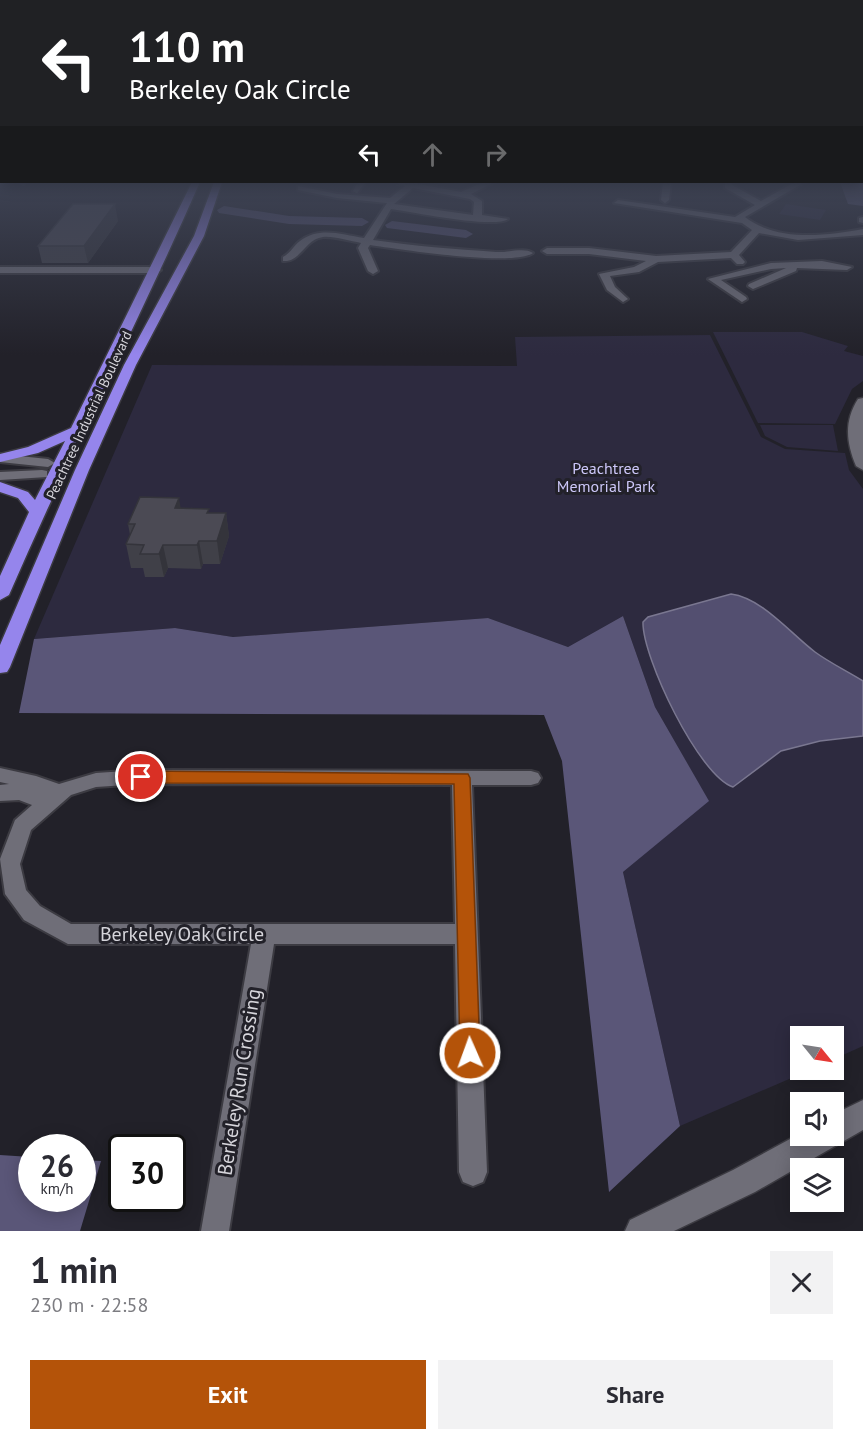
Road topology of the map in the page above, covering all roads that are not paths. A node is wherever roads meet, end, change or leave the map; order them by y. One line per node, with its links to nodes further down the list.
1 (170, 239): 18 (highway, Peachtree Industrial Boulevard)
2 (197, 239): 31 (highway, Peachtree Industrial Boulevard)
3 (310, 239): 11 (street)
4 (357, 239): 6 (street)
5 (748, 239): 10 (street)
6 (368, 241): 7 (street); 19 (street)
7 (470, 251): 9 (street); 13 (street)
8 (547, 251): 12 (street)
9 (528, 253)
10 (734, 255): 12 (street); 16 (street)
11 (286, 259)
12 (656, 259): 21 (street)
13 (448, 261)
14 (805, 264): 15 (street); 16 (street); 20 (street)
15 (847, 267)
16 (755, 269): 22 (street)
17 (0, 270): 18 (street)
18 (156, 270): 24 (highway, Peachtree Industrial Boulevard)
19 (373, 271)
20 (753, 286)
21 (623, 299)
22 (742, 299)
23 (863, 402): 26 (street)
24 (76, 431): 25 (highway); 29 (highway, Peachtree Industrial Boulevard)
25 (0, 458): 27 (street)
26 (863, 466)
27 (0, 476)
28 (0, 487): 29 (highway)
29 (37, 513): 30 (highway, Peachtree Industrial Boulevard)
30 (0, 595)
31 (0, 667)
32 (462, 778): 33 (street, Berkeley Oak Circle); 35 (street, Berkeley Oak Circle); 37 (street)
33 (531, 778)
34 (3, 784): 35 (street)
35 (53, 799): 36 (street, Berkeley Oak Circle)
36 (264, 934): 37 (street, Berkeley Oak Circle); 42 (street, Berkeley Run Crossing)
37 (467, 934): 41 (street)
38 (863, 1114): 39 (street)
39 (844, 1124)
40 (807, 1146): 43 (street)
41 (474, 1172)
42 (215, 1231)
43 (641, 1231)

